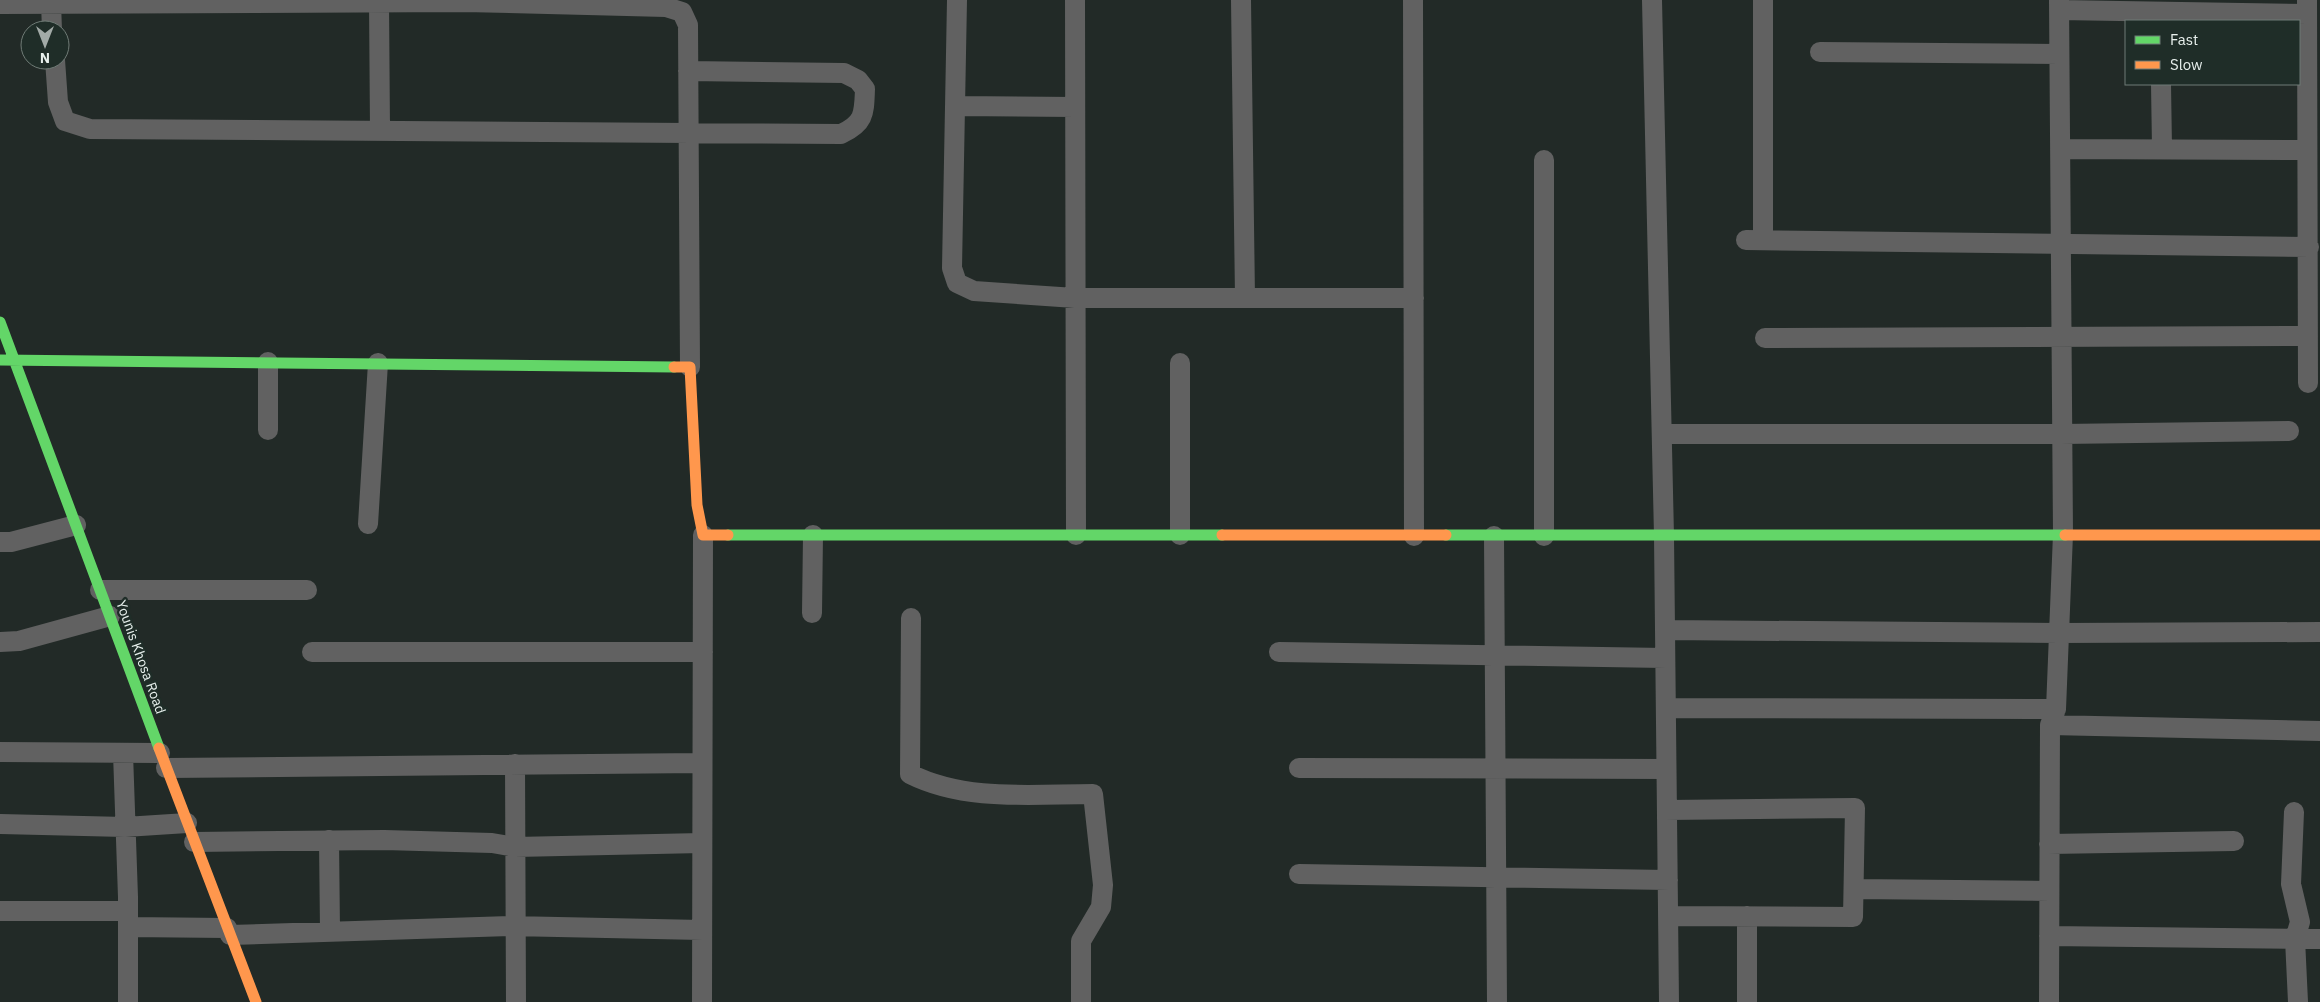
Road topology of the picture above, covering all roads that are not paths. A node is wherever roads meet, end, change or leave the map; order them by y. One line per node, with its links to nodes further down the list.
1 (957, 0): 20 (street)
2 (1075, 0): 21 (street)
3 (1242, 0): 32 (street)
4 (1413, 0): 33 (street)
5 (1652, 0): 47 (street)
6 (1764, 0): 29 (street)
7 (332, 1): 8 (street); 9 (street)
8 (379, 2): 18 (street); 22 (street)
9 (50, 3): 10 (street); 14 (street)
10 (0, 4)
11 (2059, 5): 13 (street); 16 (street)
12 (2307, 7): 13 (street); 26 (street)
13 (2159, 16)
14 (51, 20)
15 (1820, 52): 16 (street)
16 (2059, 54): 25 (street)
17 (56, 70): 22 (street)
18 (688, 70): 23 (street); 23 (street)
19 (2161, 85): 24 (street)
20 (955, 106): 21 (street); 31 (street)
21 (1075, 107): 31 (street)
22 (380, 130): 23 (street)
23 (689, 132): 43 (street)
24 (2162, 148): 25 (street); 26 (street)
25 (2060, 149): 29 (street)
26 (2306, 150): 28 (street)
27 (1544, 160): 59 (street)
28 (2313, 209): 30 (street)
29 (2061, 242): 30 (street); 37 (street)
30 (2309, 247): 35 (street)
31 (1075, 298): 32 (street); 54 (street)
32 (1245, 298): 33 (street)
33 (1414, 298): 57 (street)
34 (0, 322): 39 (street, Younis Khosa Road)
35 (2308, 336): 37 (street); 44 (street)
36 (1765, 338): 37 (street)
37 (2061, 338): 48 (street)
38 (0, 360): 39 (street)
39 (14, 360): 40 (street); 50 (street, Younis Khosa Road)
40 (268, 362): 41 (street); 45 (street)
41 (378, 364): 43 (street); 49 (street)
42 (1180, 364): 56 (street)
43 (690, 367): 52 (street)
44 (2308, 383)
45 (268, 430)
46 (2289, 431): 48 (street)
47 (1662, 434): 48 (street); 60 (street)
48 (2062, 434): 51 (street)
49 (368, 524)
50 (76, 525): 61 (street); 62 (street, Younis Khosa Road)
51 (2063, 534): 55 (street); 60 (street); 69 (street)
52 (703, 535): 53 (street); 72 (street)
53 (813, 535): 54 (street); 64 (street)
54 (1076, 535): 56 (street)
55 (2320, 535)
56 (1180, 536): 57 (street)
57 (1414, 536): 58 (street)
58 (1494, 536): 59 (street); 74 (street)
59 (1544, 536): 60 (street)
60 (1664, 536): 67 (street)
61 (0, 542)
62 (100, 590): 63 (street); 65 (street, Younis Khosa Road)
63 (307, 590)
64 (812, 613)
65 (110, 616): 70 (street); 81 (street, Younis Khosa Road)
66 (911, 618): 117 (street)
67 (1665, 630): 69 (street); 75 (street)
68 (2320, 632): 69 (street)
69 (2059, 633): 77 (street)
70 (0, 642)
71 (312, 652): 72 (street)
72 (703, 652): 82 (street)
73 (1279, 652): 74 (street)
74 (1494, 655): 75 (street); 85 (street)
75 (1665, 658): 76 (street)
76 (1666, 708): 77 (street); 86 (street)
77 (2053, 717): 78 (street); 95 (street)
78 (2320, 731)
79 (0, 752): 80 (street)
80 (123, 753): 81 (street); 90 (street)
81 (163, 760): 83 (street); 91 (street, Younis Khosa Road)
82 (702, 762): 83 (street); 94 (street)
83 (515, 764): 96 (street)
84 (1299, 768): 85 (street)
85 (1495, 768): 86 (street); 98 (street)
86 (1666, 769): 87 (street)
87 (1667, 810): 99 (street); 100 (street)
88 (2294, 812): 111 (street)
89 (0, 824): 90 (street)
90 (125, 827): 91 (street); 105 (street)
91 (191, 833): 92 (street); 108 (street, Younis Khosa Road)
92 (329, 840): 96 (street); 109 (street)
93 (2234, 841): 95 (street)
94 (702, 843): 96 (street); 107 (street)
95 (2050, 844): 101 (street)
96 (515, 847): 106 (street)
97 (1299, 874): 98 (street)
98 (1496, 878): 99 (street); 118 (street)
99 (1668, 880): 103 (street)
100 (1854, 889): 101 (street); 104 (street)
101 (2049, 891): 110 (street)
102 (0, 911): 105 (street)
103 (1668, 916): 104 (street); 119 (street)
104 (1748, 916): 120 (street)
105 (128, 919): 108 (street); 113 (street)
106 (516, 926): 107 (street); 109 (street); 115 (street)
107 (702, 930): 116 (street)
108 (228, 931): 109 (street); 114 (street, Younis Khosa Road)
109 (330, 931)
110 (2049, 936): 111 (street); 121 (street)
111 (2295, 939): 112 (street); 122 (street)
112 (2320, 939)
113 (128, 1002)
114 (256, 1002)
115 (516, 1002)
116 (702, 1002)
117 (1081, 1002)
118 (1498, 1002)
119 (1670, 1002)
120 (1748, 1002)
121 (2049, 1002)
122 (2298, 1002)

